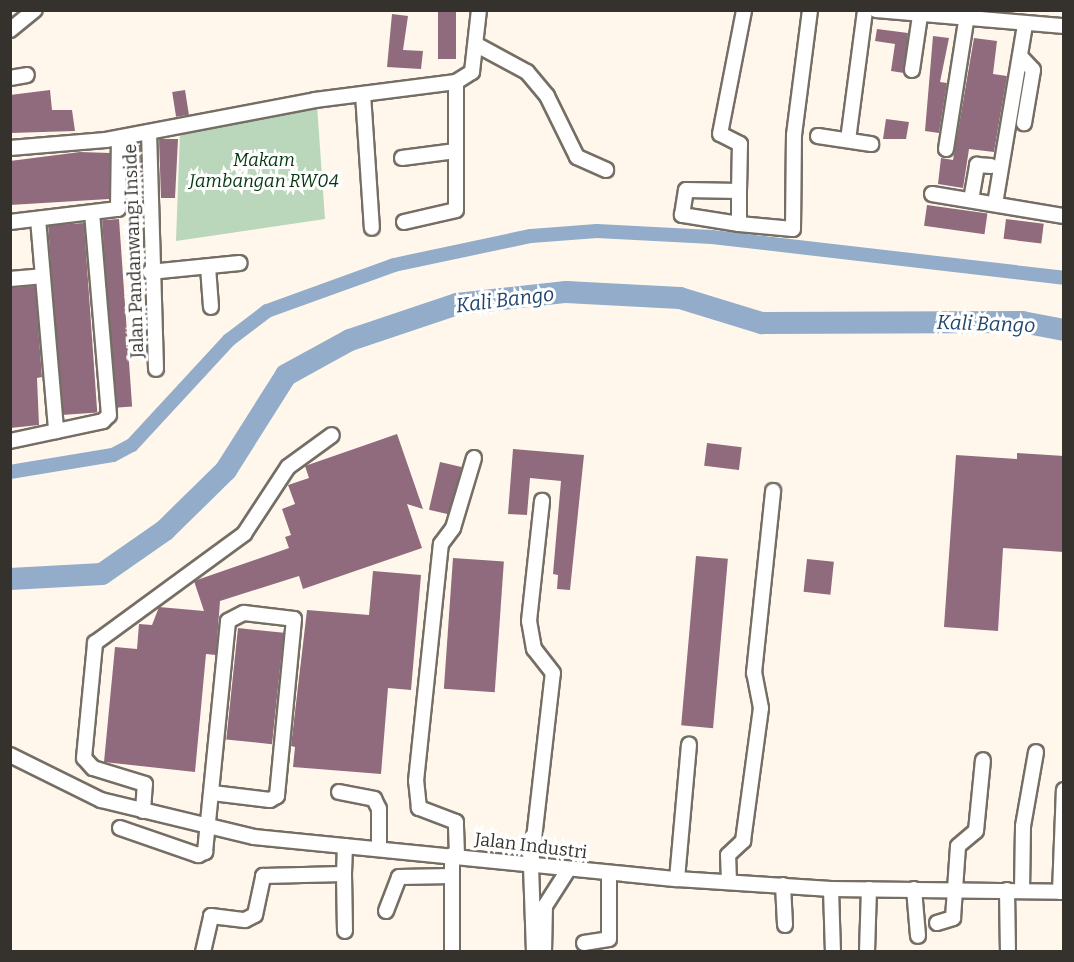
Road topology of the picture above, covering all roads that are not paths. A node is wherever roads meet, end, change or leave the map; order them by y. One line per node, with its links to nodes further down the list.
1 (35, 10): 13 (street)
2 (479, 10): 14 (street)
3 (744, 10): 33 (street)
4 (810, 10): 42 (street)
5 (865, 10): 25 (street)
6 (876, 10): 8 (street)
7 (1048, 10): 11 (street)
8 (920, 16): 9 (street); 16 (street)
9 (966, 21): 10 (street); 28 (street)
10 (1025, 24): 11 (street); 15 (street)
11 (1047, 26): 12 (street)
12 (1064, 26)
13 (10, 30)
14 (477, 45): 19 (street); 32 (street)
15 (1019, 62): 21 (street); 36 (street)
16 (912, 70)
17 (27, 75): 18 (street)
18 (10, 78)
19 (456, 82): 20 (street); 29 (street)
20 (363, 94): 22 (street); 43 (street)
21 (1024, 123)
22 (149, 132): 24 (street); 46 (street, Jalan Pandanwangi Inside)
23 (818, 136): 25 (street)
24 (119, 138): 27 (street); 37 (street)
25 (848, 140): 26 (street)
26 (870, 144)
27 (10, 148)
28 (946, 149)
29 (456, 151): 30 (street); 41 (street)
30 (402, 158)
31 (991, 166): 35 (street)
32 (606, 170)
33 (740, 191): 42 (street); 42 (street)
34 (932, 194): 35 (street)
35 (971, 200): 36 (street)
36 (995, 204): 38 (street)
37 (92, 213): 39 (street); 51 (street)
38 (1064, 216)
39 (38, 219): 40 (street); 47 (street)
40 (10, 222)
41 (404, 222)
42 (739, 224)
43 (372, 228)
44 (240, 263): 45 (street)
45 (208, 267): 46 (street); 49 (street)
46 (150, 272): 50 (street, Jalan Pandanwangi Inside)
47 (42, 276): 48 (street); 51 (street)
48 (10, 279)
49 (211, 307)
50 (156, 369)
51 (56, 432): 53 (street)
52 (332, 435): 64 (street)
53 (10, 441)
54 (474, 459): 69 (street)
55 (773, 491): 76 (street)
56 (542, 501): 70 (street)
57 (689, 745): 75 (street)
58 (1036, 752): 83 (street)
59 (10, 755): 64 (street, Jalan Industri)
60 (983, 760): 81 (street)
61 (1064, 790): 84 (street)
62 (339, 792): 68 (street)
63 (212, 793): 63 (street); 66 (street)
64 (143, 811): 66 (street, Jalan Industri)
65 (120, 828): 66 (street)
66 (209, 828): 67 (street, Jalan Industri)
67 (345, 846): 68 (street, Jalan Industri); 73 (street)
68 (380, 849): 69 (street, Jalan Industri)
69 (455, 855): 70 (street, Jalan Industri); 74 (street)
70 (531, 865): 71 (street, Jalan Industri); 93 (street)
71 (568, 870): 72 (street, Jalan Industri); 94 (street)
72 (609, 873): 75 (street, Jalan Industri); 90 (street)
73 (344, 874): 88 (street); 91 (street)
74 (452, 876): 85 (street); 92 (street)
75 (676, 879): 76 (street, Jalan Industri)
76 (729, 882): 77 (street, Jalan Industri)
77 (783, 885): 78 (street, Jalan Industri); 87 (street)
78 (831, 889): 79 (street, Jalan Industri); 95 (street)
79 (869, 889): 80 (street, Jalan Industri); 96 (street)
80 (914, 889): 81 (street, Jalan Industri); 89 (street)
81 (953, 890): 82 (street, Jalan Industri); 86 (street)
82 (1007, 891): 83 (street, Jalan Industri); 97 (street)
83 (1022, 891): 84 (street, Jalan Industri)
84 (1062, 892)
85 (386, 911)
86 (937, 923)
87 (785, 925)
88 (345, 931)
89 (918, 936)
90 (584, 943)
91 (203, 951)
92 (452, 951)
93 (534, 951)
94 (544, 951)
95 (833, 951)
96 (867, 951)
97 (1008, 951)

